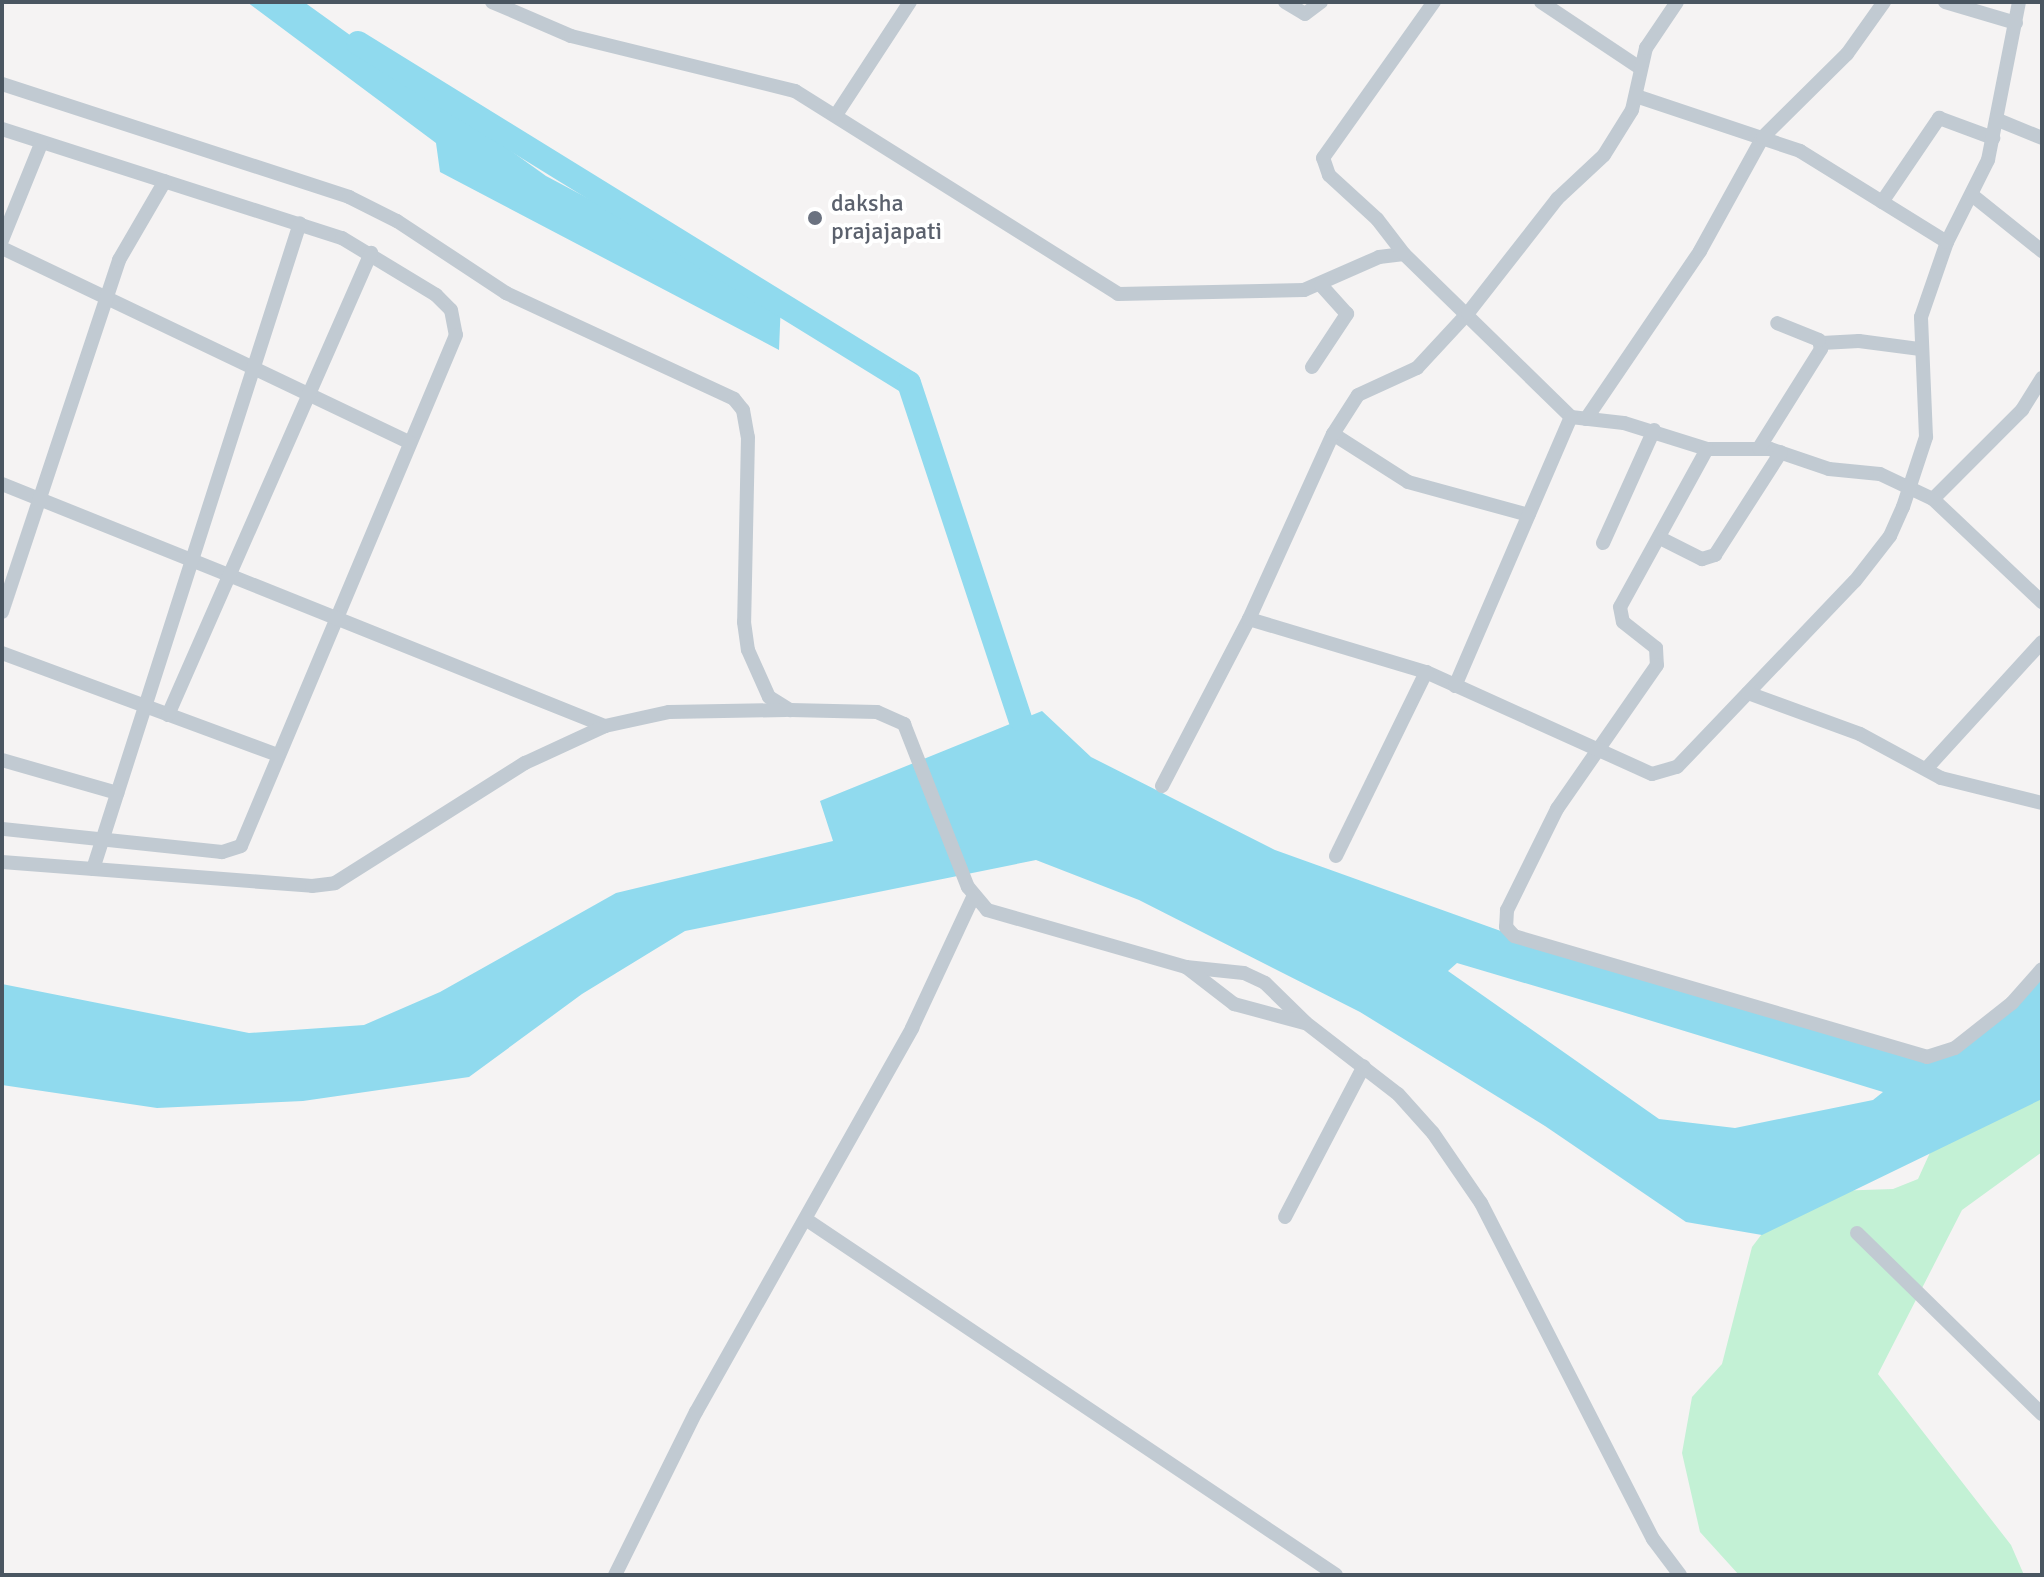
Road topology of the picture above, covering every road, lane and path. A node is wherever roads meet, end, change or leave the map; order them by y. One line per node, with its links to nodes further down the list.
1 (492, 2): 15 (street)
2 (910, 2): 15 (street)
3 (1285, 2): 4 (street)
4 (1321, 2)
5 (1541, 2): 12 (street)
6 (1677, 2): 12 (street)
7 (1884, 2): 18 (street)
8 (1945, 2): 11 (street)
9 (2019, 2): 11 (street)
10 (1427, 5): 31 (street)
11 (2016, 23): 16 (street)
12 (1640, 68): 14 (street)
13 (2, 84): 68 (street)
14 (1636, 96): 18 (street); 34 (street)
15 (836, 115): 32 (street)
16 (1998, 120): 19 (street); 20 (street)
17 (2, 129): 21 (street)
18 (1763, 137): 24 (street); 42 (street)
19 (1993, 138): 23 (street); 24 (street)
20 (2042, 138)
21 (41, 144): 22 (street); 26 (street)
22 (165, 181): 25 (street); 33 (street)
23 (1972, 195): 27 (street); 29 (street)
24 (1882, 202): 27 (street)
25 (300, 223): 30 (street); 38 (street)
26 (2, 240)
27 (1947, 242): 37 (street)
28 (2, 248): 33 (street)
29 (2042, 251)
30 (371, 253): 41 (street); 45 (street)
31 (1404, 254): 32 (street); 34 (street)
32 (1321, 285): 39 (street)
33 (106, 296): 38 (street); 51 (street)
34 (1468, 313): 42 (street); 44 (street)
35 (1777, 323): 36 (street)
36 (1822, 343): 37 (street); 46 (street)
37 (1920, 349): 50 (street)
38 (252, 367): 41 (street); 56 (street)
39 (1312, 367)
40 (2042, 378): 52 (street)
41 (308, 394): 45 (street); 57 (street)
42 (1579, 418): 43 (street); 53 (street)
43 (1654, 430): 47 (street); 55 (street)
44 (1333, 434): 53 (street); 61 (street)
45 (410, 443): 60 (street)
46 (1759, 448): 47 (street); 48 (street)
47 (1707, 449): 54 (street)
48 (1781, 452): 50 (street); 54 (street)
49 (2, 484): 51 (street)
50 (1911, 488): 52 (street); 66 (street)
51 (40, 499): 56 (street); 59 (street)
52 (1933, 499): 58 (street)
53 (1529, 515): 65 (street)
54 (1662, 539): 71 (street)
55 (1603, 543)
56 (189, 560): 57 (street); 67 (street)
57 (227, 576): 60 (street); 69 (street)
58 (2042, 602)
59 (2, 612)
60 (333, 619): 70 (street); 72 (street)
61 (1249, 619): 64 (street); 75 (street)
62 (2042, 642): 74 (street)
63 (2, 653): 67 (street)
64 (1426, 672): 65 (street); 80 (street)
65 (1455, 686): 71 (street)
66 (1748, 693): 71 (street); 74 (street)
67 (143, 707): 69 (street); 76 (street)
68 (790, 710): 70 (street); 83 (street)
69 (168, 715): 72 (street)
70 (605, 726): 82 (street)
71 (1593, 751): 85 (street)
72 (278, 755): 79 (street)
73 (2, 760): 76 (street)
74 (1926, 769): 77 (street)
75 (1162, 786)
76 (117, 793): 79 (street)
77 (2042, 803)
78 (2, 829): 79 (street)
79 (102, 840): 82 (street)
80 (1336, 856)
81 (2, 862): 82 (street)
82 (93, 869)
83 (971, 892): 84 (street); 89 (street)
84 (1186, 967): 86 (street); 86 (street)
85 (2042, 969)
86 (1306, 1023): 87 (street)
87 (1364, 1066): 88 (street); 94 (street)
88 (1285, 1217)
89 (807, 1220): 92 (street); 93 (street)
90 (1857, 1233): 91 (street)
91 (2039, 1404)
92 (615, 1575)
93 (1336, 1575)
94 (1680, 1575)

